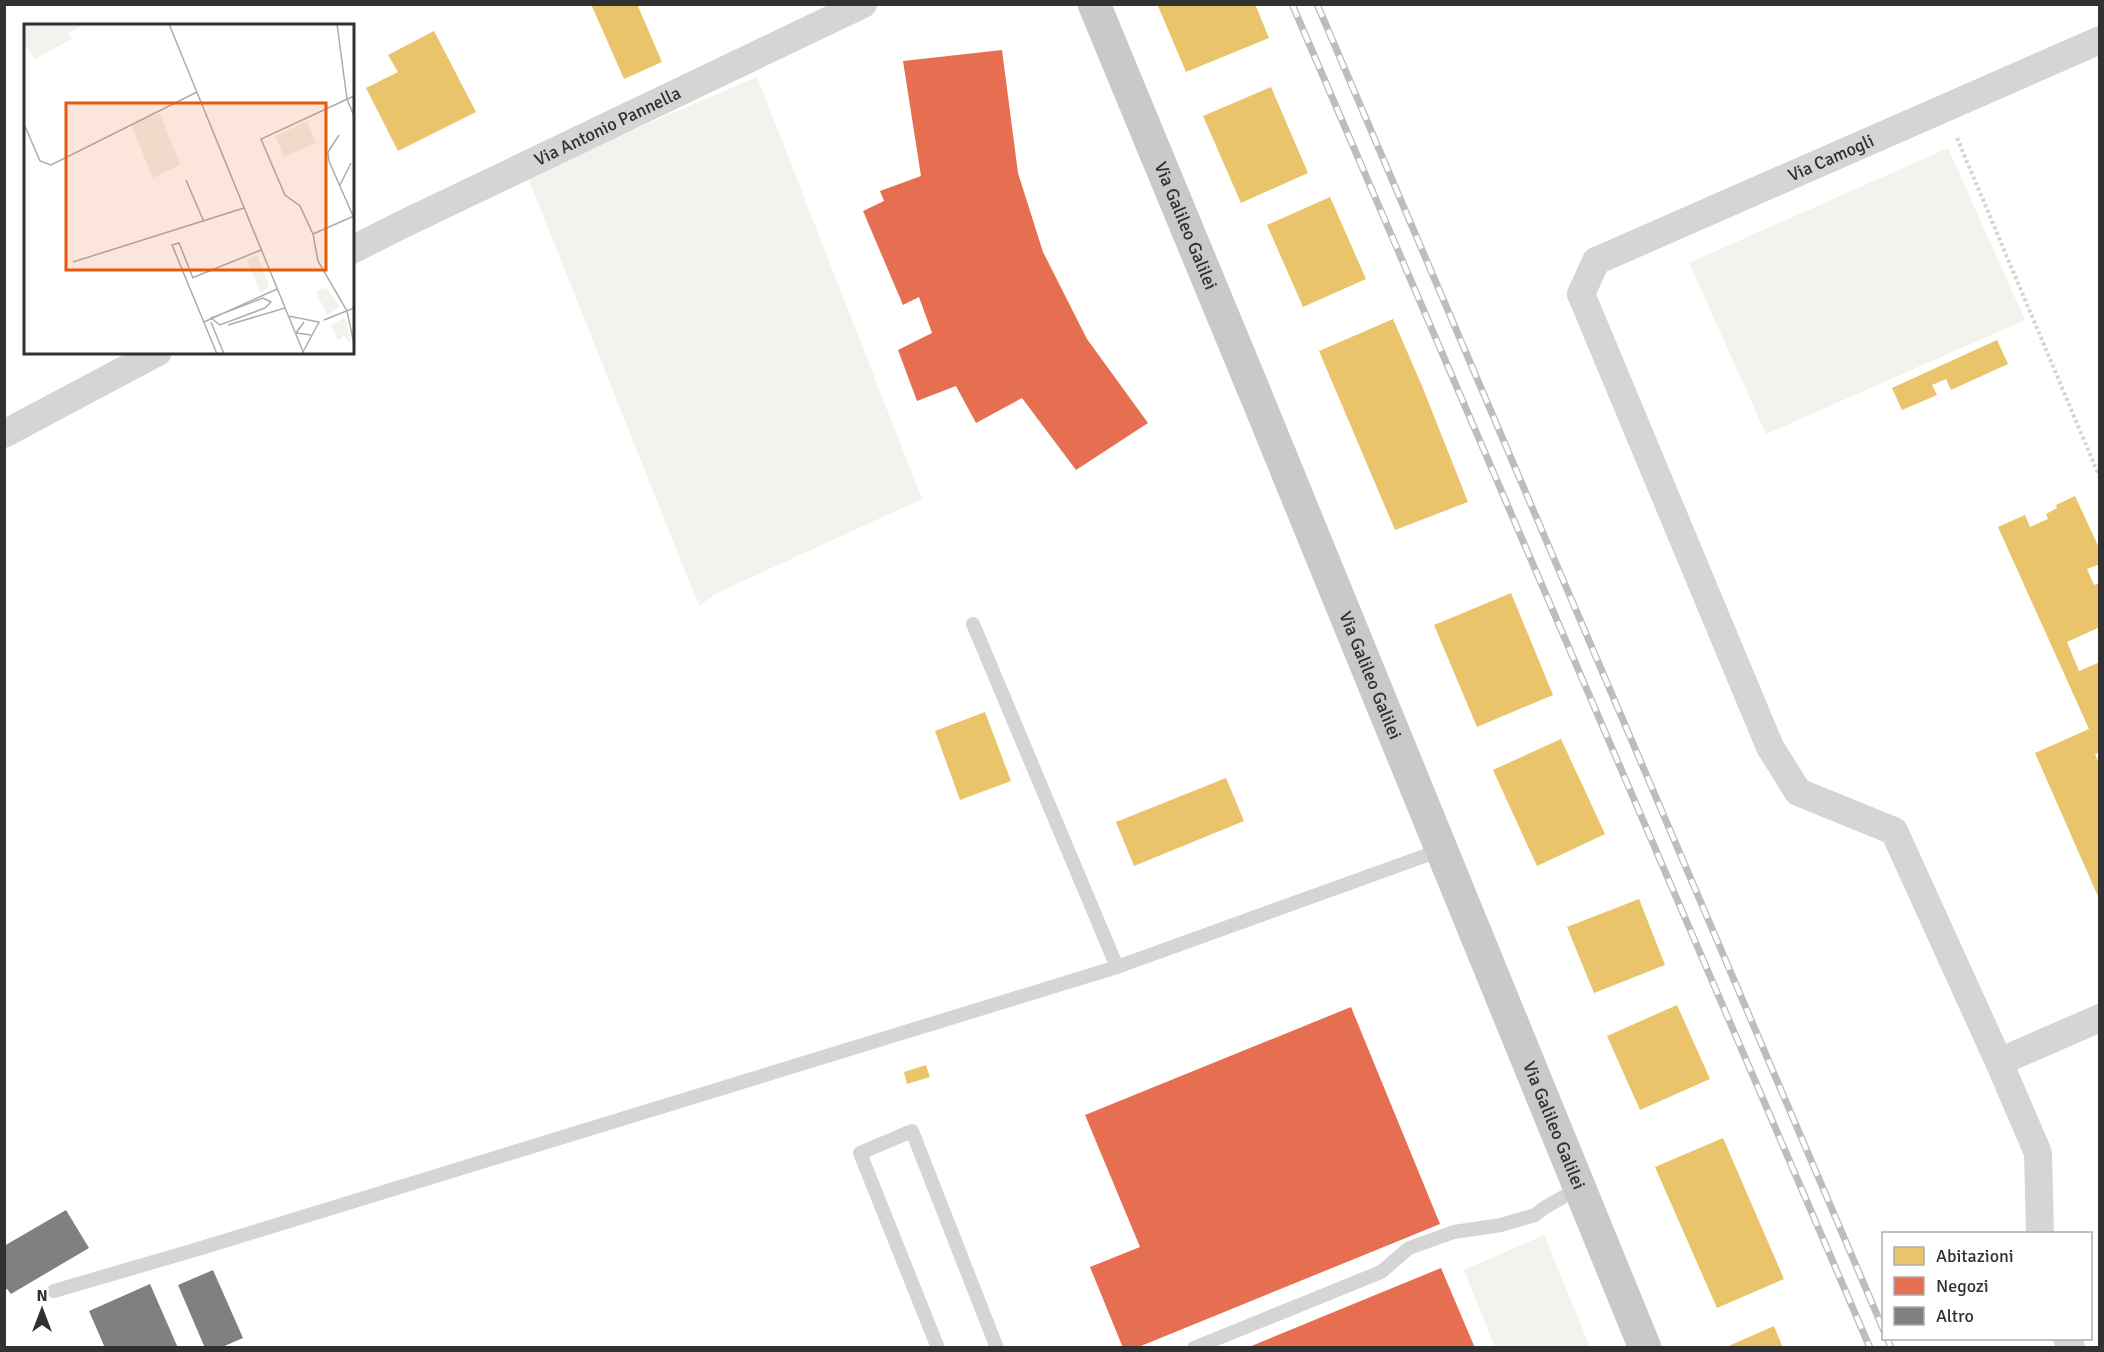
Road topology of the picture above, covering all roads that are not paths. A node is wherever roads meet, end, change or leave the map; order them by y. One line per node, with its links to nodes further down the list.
1 (863, 4): 4 (street, Via Antonio Pannella)
2 (1094, 4): 8 (main road, Via Galileo Galilei)
3 (2100, 40): 11 (street, Via Camogli)
4 (354, 249)
5 (155, 354): 6 (street)
6 (4, 434)
7 (973, 624): 9 (lane)
8 (1441, 850): 9 (lane); 12 (main road, Via Galileo Galilei)
9 (1117, 967): 14 (lane)
10 (2100, 1018): 11 (street)
11 (1999, 1062): 13 (street)
12 (1580, 1188): 17 (lane); 18 (main road, Via Galileo Galilei)
13 (2040, 1232)
14 (54, 1291)
15 (938, 1347): 16 (lane)
16 (997, 1347)
17 (1194, 1347)
18 (1645, 1347)

